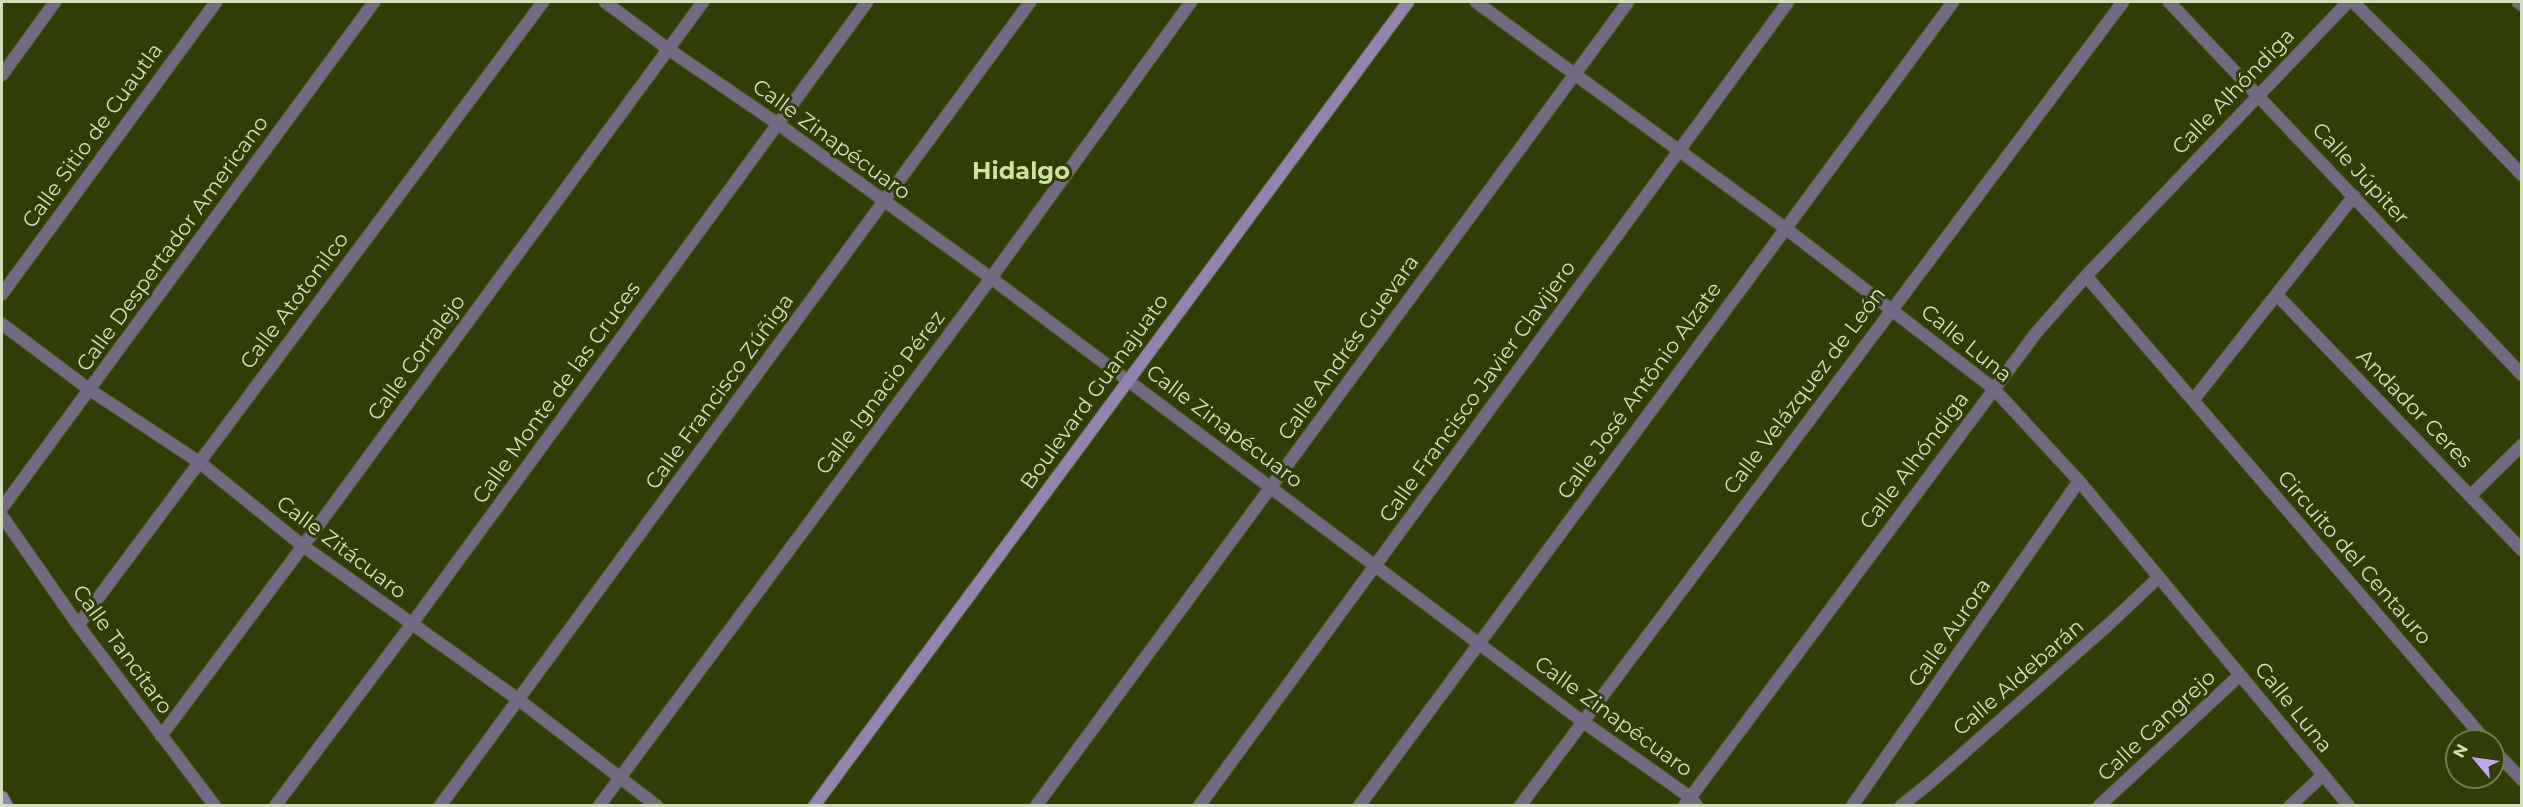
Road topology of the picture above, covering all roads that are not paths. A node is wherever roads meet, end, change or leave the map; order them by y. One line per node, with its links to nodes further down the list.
1 (55, 2): 21 (street)
2 (216, 2): 31 (street, Calle Sitio de Cuautla)
3 (374, 2): 38 (street, Calle Despertador Americano)
4 (543, 2): 41 (street, Calle Atotonilco)
5 (605, 2): 19 (street, Calle Zinapécuaro)
6 (703, 2): 19 (street, Calle Corralejo)
7 (867, 2): 23 (street, Calle Monte de las Cruces)
8 (1030, 2): 27 (street, Calle Francisco Zúñiga)
9 (1191, 2): 30 (street, Calle Ignacio Pérez)
10 (1408, 2): 36 (street, Boulevard Guanajuato)
11 (1476, 2): 20 (street, Calle Luna)
12 (1628, 2): 20 (street, Calle Andrés Guevara)
13 (1788, 2): 24 (street, Calle Francisco Javier Clavijero)
14 (1953, 2): 28 (street, Calle José Antônio Alzate)
15 (2122, 2): 33 (street, Calle Velázquez de León)
16 (2169, 2): 22 (street, Calle Júpiter)
17 (2353, 2): 25 (street)
18 (2340, 4): 22 (street, Calle Alhóndiga)
19 (668, 49): 23 (street, Calle Zinapécuaro); 47 (street, Calle Corralejo)
20 (1574, 74): 24 (street, Calle Luna); 43 (street, Calle Andrés Guevara)
21 (2, 75)
22 (2259, 94): 26 (street, Calle Júpiter); 29 (street, Calle Alhóndiga)
23 (778, 124): 27 (street, Calle Zinapécuaro); 52 (street, Calle Monte de las Cruces)
24 (1679, 150): 28 (street, Calle Luna); 49 (street, Calle Francisco Javier Clavijero)
25 (2522, 175)
26 (2354, 196): 32 (street); 35 (street, Calle Júpiter)
27 (884, 202): 30 (street, Calle Zinapécuaro); 55 (street, Calle Francisco Zúñiga)
28 (1785, 228): 33 (street, Calle Luna); 53 (street, Calle José Antônio Alzate)
29 (2086, 276): 37 (street, Calle Alhóndiga); 39 (street, Circuito del Centauro)
30 (991, 278): 36 (street, Calle Zinapécuaro); 61 (street, Calle Ignacio Pérez)
31 (2, 294)
32 (2277, 295): 39 (street); 44 (street, Andador Ceres)
33 (1891, 309): 37 (street, Calle Luna); 56 (street, Calle Velázquez de León)
34 (2, 324): 38 (street, Calle Zitácuaro)
35 (2522, 375)
36 (1128, 379): 43 (street, Calle Zinapécuaro); 71 (street, Boulevard Guanajuato)
37 (1993, 388): 42 (street, Calle Luna); 64 (street, Calle Alhóndiga)
38 (90, 390): 41 (street, Calle Zitácuaro); 45 (street, Calle Despertador Americano)
39 (2194, 399): 57 (street, Circuito del Centauro)
40 (2522, 445): 44 (street)
41 (199, 462): 47 (street, Calle Zitácuaro); 51 (street, Calle Atotonilco)
42 (2079, 482): 50 (street, Calle Luna); 76 (street, Calle Aurora)
43 (1271, 487): 49 (street, Calle Zinapécuaro); 72 (street, Calle Andrés Guevara)
44 (2469, 496): 48 (street, Andador Ceres)
45 (2, 508)
46 (2, 516): 51 (street, Calle Tancítaro)
47 (303, 546): 52 (street, Calle Zitácuaro); 58 (street, Calle Corralejo)
48 (2522, 550)
49 (1375, 565): 53 (street, Calle Zinapécuaro); 73 (street, Calle Francisco Javier Clavijero)
50 (2159, 577): 54 (street, Calle Luna); 77 (street, Calle Aldebarán)
51 (78, 625): 58 (street, Calle Tancítaro)
52 (411, 625): 55 (street, Calle Zitácuaro); 67 (street, Calle Monte de las Cruces)
53 (1479, 642): 56 (street, Calle Zinapécuaro); 74 (street, Calle José Antônio Alzate)
54 (2241, 675): 60 (street, Calle Luna); 78 (street, Calle Cangrejo)
55 (519, 700): 61 (street, Calle Zitácuaro); 68 (street, Calle Francisco Zúñiga)
56 (1582, 721): 64 (street, Calle Zinapécuaro); 75 (street, Calle Velázquez de León)
57 (2476, 729)
58 (161, 736): 66 (street, Calle Tancítaro)
59 (2505, 762): 62 (street)
60 (2322, 776): 79 (street); 80 (street, Calle Luna)
61 (620, 777): 69 (street, Calle Ignacio Pérez); 70 (street, Calle Zitácuaro)
62 (2522, 780)
63 (2, 797): 65 (street)
64 (1690, 803)
65 (7, 806)
66 (215, 806)
67 (275, 806)
68 (440, 806)
69 (599, 806)
70 (657, 806)
71 (814, 806)
72 (1036, 806)
73 (1199, 806)
74 (1359, 806)
75 (1520, 806)
76 (1852, 806)
77 (1901, 806)
78 (2099, 806)
79 (2290, 806)
80 (2349, 806)

